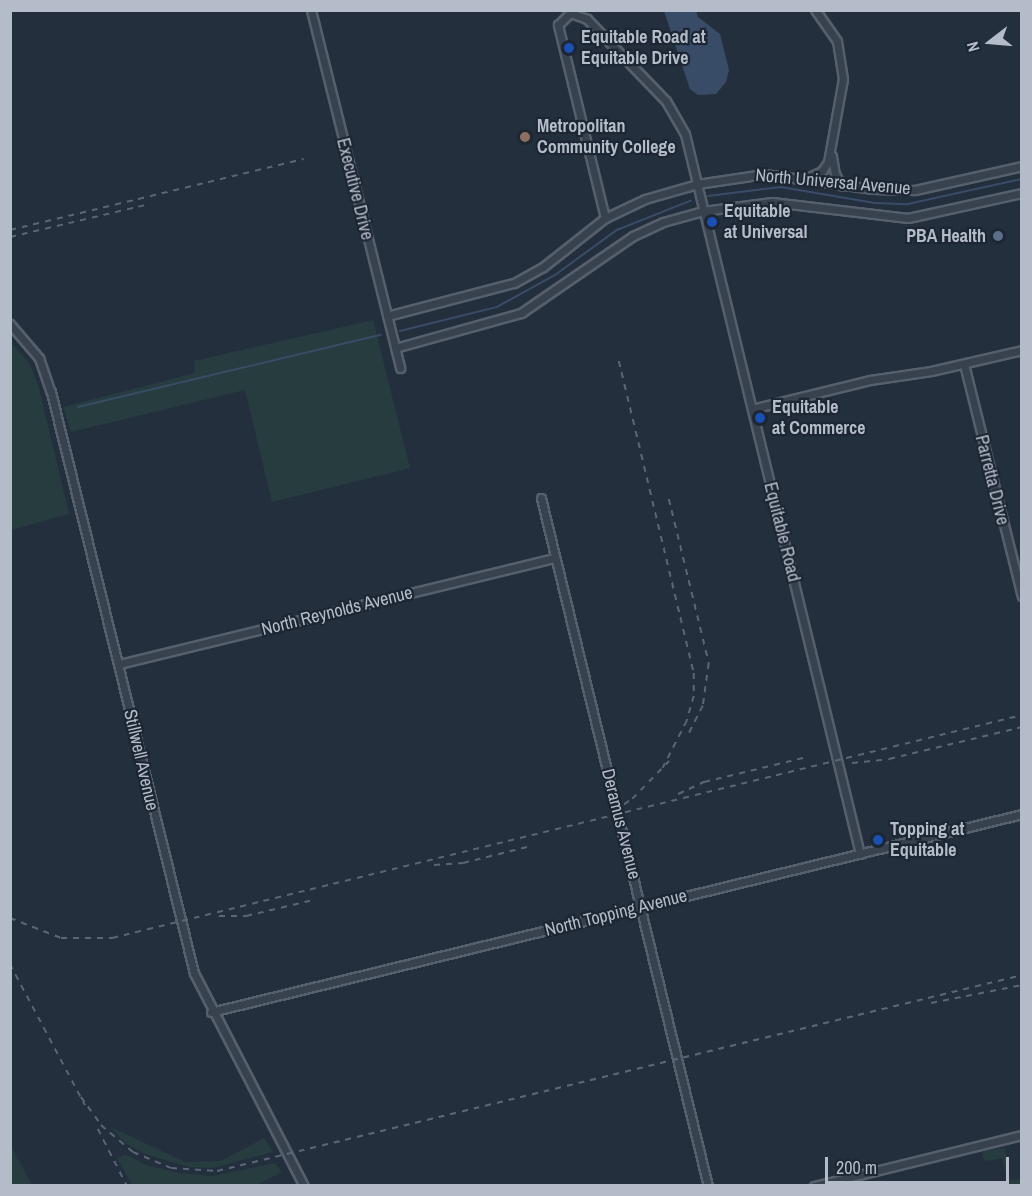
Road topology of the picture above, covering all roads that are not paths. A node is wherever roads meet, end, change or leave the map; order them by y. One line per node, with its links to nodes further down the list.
1 (311, 10): 11 (street, Executive Drive)
2 (816, 10): 3 (street)
3 (832, 151): 5 (street); 7 (street)
4 (1022, 166): 7 (street, North Universal Avenue)
5 (806, 178): 6 (street, North Universal Avenue); 7 (street, North Universal Avenue)
6 (697, 184): 9 (street, Equitable Road); 10 (street, North Universal Avenue); 10 (street, Equitable Road)
7 (841, 185)
8 (1022, 193): 9 (street, North Universal Avenue)
9 (703, 211): 13 (street, North Universal Avenue); 17 (street, Equitable Road)
10 (605, 218): 11 (street, North Universal Avenue)
11 (387, 316): 13 (street, Executive Drive)
12 (10, 324): 21 (street, Stillwell Avenue)
13 (395, 348): 16 (street, Executive Drive)
14 (1022, 350): 15 (street)
15 (964, 364): 17 (street); 20 (street, Parretta Drive)
16 (400, 368)
17 (752, 409): 23 (street, Equitable Road)
18 (541, 498): 19 (street, Deramus Avenue)
19 (555, 558): 21 (street, North Reynolds Avenue); 24 (street, Deramus Avenue)
20 (1022, 596)
21 (119, 664): 25 (street, Stillwell Avenue)
22 (1022, 814): 23 (street, North Topping Avenue)
23 (860, 854): 24 (street, North Topping Avenue)
24 (641, 907): 25 (street, North Topping Avenue); 28 (street, Deramus Avenue)
25 (211, 1012): 27 (street, Stillwell Avenue)
26 (1022, 1135): 29 (street)
27 (304, 1185)
28 (708, 1185)
29 (814, 1185)

